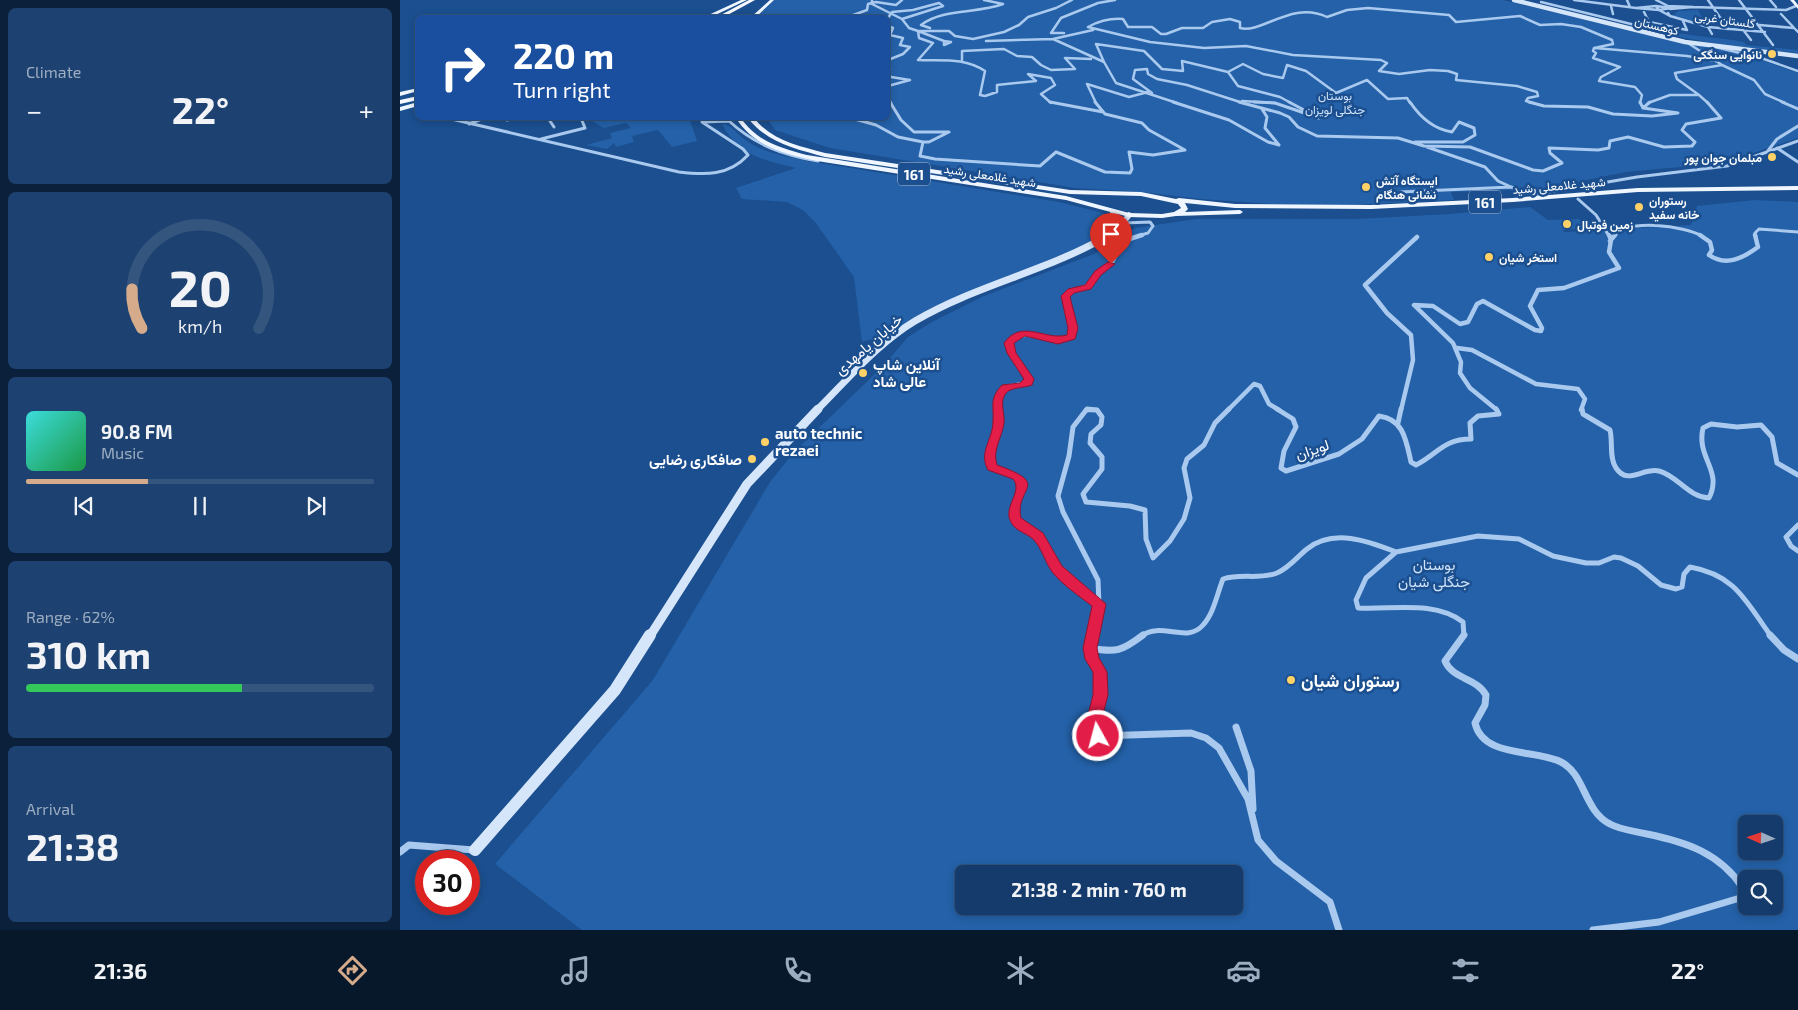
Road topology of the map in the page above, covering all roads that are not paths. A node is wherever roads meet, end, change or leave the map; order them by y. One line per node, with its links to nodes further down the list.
1 (746, 0): 43 (main road)
2 (753, 0): 44 (highway)
3 (761, 0): 45 (highway)
4 (772, 0): 46 (main road)
5 (902, 0): 19 (street)
6 (984, 0): 63 (street)
7 (1072, 0): 63 (street)
8 (1115, 0): 68 (street)
9 (1514, 0): 74 (main road, کوهستان)
10 (1520, 0): 25 (main road, کوهستان)
11 (1574, 0): 21 (street)
12 (1597, 0): 21 (street)
13 (1627, 0): 26 (street)
14 (1655, 0): 23 (street); 24 (street)
15 (1708, 0): 30 (street)
16 (1739, 0): 31 (street)
17 (1770, 0): 32 (street)
18 (1792, 0): 27 (main road)
19 (871, 2): 39 (street); 47 (street)
20 (1541, 2): 25 (street)
21 (1599, 5): 22 (street)
22 (1611, 6): 26 (street); 41 (street)
23 (1656, 6): 24 (street); 28 (street); 34 (street)
24 (1665, 6): 29 (street); 35 (street)
25 (1555, 7): 36 (street); 79 (main road, کوهستان)
26 (1630, 7): 28 (street)
27 (1797, 7): 32 (street)
28 (1636, 8): 34 (street)
29 (1693, 8): 30 (street); 35 (street)
30 (1713, 8): 31 (street); 60 (street)
31 (1746, 8): 32 (street); 55 (street)
32 (1777, 8): 38 (street)
33 (1590, 9): 36 (street)
34 (1659, 10): 35 (street); 48 (street, گلستان غربی)
35 (1669, 10): 48 (street)
36 (1582, 12): 49 (street)
37 (1644, 12): 52 (street, گلستان غربی)
38 (1790, 12)
39 (890, 14): 51 (street); 51 (street)
40 (1608, 14): 49 (street)
41 (1613, 14)
42 (1781, 14): 59 (street)
43 (712, 15)
44 (722, 15)
45 (732, 15)
46 (755, 15)
47 (854, 15)
48 (1670, 16): 52 (street, گلستان غربی)
49 (1601, 17): 53 (street)
50 (1627, 18): 53 (street)
51 (902, 19): 62 (street)
52 (1683, 21): 57 (street, گلستان غربی)
53 (1620, 22): 56 (street)
54 (1644, 22): 56 (street)
55 (1759, 25): 59 (street); 66 (street)
56 (1638, 26): 64 (street)
57 (1708, 27): 60 (street, گلستان غربی); 69 (street)
58 (1668, 28): 64 (street)
59 (1794, 28): 67 (street)
60 (1728, 29): 65 (street, گلستان غربی)
61 (1093, 30): 68 (street); 77 (street); 100 (street)
62 (918, 31): 63 (street); 72 (street); 83 (street)
63 (949, 31)
64 (1661, 31): 71 (street)
65 (1744, 31): 66 (street, گلستان غربی); 73 (street)
66 (1765, 32): 75 (street)
67 (1798, 32)
68 (1076, 33): 72 (street)
69 (1712, 34)
70 (890, 35): 81 (street)
71 (1676, 35)
72 (1053, 39): 82 (street)
73 (1751, 40)
74 (1685, 42): 76 (main road, کوهستان); 84 (street)
75 (1773, 45)
76 (1712, 46): 78 (main road, کوهستان); 80 (street)
77 (1594, 48): 84 (street); 100 (street)
78 (1750, 51): 79 (main road, کوهستان); 80 (street)
79 (1798, 55)
80 (1761, 58): 87 (street)
81 (890, 59)
82 (1096, 59): 83 (street); 85 (street)
83 (962, 60): 103 (street)
84 (1716, 61): 86 (street)
85 (1104, 62): 88 (street); 92 (street)
86 (1722, 64): 95 (street); 102 (street)
87 (1798, 71)
88 (1228, 72): 96 (street); 119 (street)
89 (890, 77): 90 (street)
90 (890, 85)
91 (415, 90): 94 (main road)
92 (1148, 92): 93 (street); 103 (street)
93 (1152, 93): 96 (street); 101 (street)
94 (400, 94)
95 (1700, 95): 100 (street); 121 (street)
96 (1234, 100): 101 (street)
97 (890, 101): 118 (street)
98 (415, 104): 99 (highway)
99 (400, 107)
100 (1643, 108)
101 (1262, 109): 119 (street)
102 (1798, 109)
103 (1103, 112): 118 (street)
104 (454, 120): 114 (street)
105 (478, 120): 114 (street)
106 (549, 120): 116 (street)
107 (582, 120): 117 (street)
108 (716, 120): 113 (street)
109 (725, 120): 125 (street)
110 (741, 120): 125 (main road, شهید غلامعلی رشید / 161)
111 (752, 120): 134 (main road, شهید غلامعلی رشید / 161)
112 (859, 120): 118 (street)
113 (702, 122): 117 (street)
114 (467, 124): 117 (street)
115 (1798, 126): 123 (street)
116 (554, 127)
117 (539, 139)
118 (923, 142)
119 (1409, 142): 121 (street)
120 (1797, 142): 122 (street)
121 (1424, 146): 126 (street)
122 (1778, 148): 123 (street); 124 (street)
123 (1767, 152): 131 (street)
124 (1798, 162)
125 (840, 164): 137 (main road, شهید غلامعلی رشید / 161)
126 (1511, 187): 128 (street); 129 (street)
127 (1798, 188): 132 (main road, شهید غلامعلی رشید / 161)
128 (1400, 192)
129 (1521, 192): 132 (street); 135 (street)
130 (1798, 192): 133 (main road, شهید غلامعلی رشید / 161)
131 (1543, 193)
132 (1551, 197): 135 (main road, شهید غلامعلی رشید / 161)
133 (1578, 199): 138 (main road, شهید غلامعلی رشید / 161); 145 (street)
134 (1173, 200): 136 (main road, شهید غلامعلی رشید / 161); 139 (main road)
135 (1517, 200): 136 (main road, شهید غلامعلی رشید / 161)
136 (1200, 203): 138 (main road)
137 (1113, 212): 140 (main road, شهید غلامعلی رشید); 142 (main road)
138 (1201, 212): 139 (main road, شهید غلامعلی رشید / 161)
139 (1176, 214): 140 (main road, شهید غلامعلی رشید)
140 (1129, 216): 141 (main road)
141 (1124, 223): 142 (main road); 152 (street)
142 (1118, 230): 157 (main road, خیابان یامهدی)
143 (1798, 232): 145 (street)
144 (1417, 237): 147 (street)
145 (1610, 241): 146 (street)
146 (1457, 348): 147 (street); 148 (street)
147 (1398, 423): 152 (street, لویزان)
148 (1798, 475)
149 (1798, 526): 150 (street)
150 (1798, 551)
151 (1396, 552): 153 (street); 154 (street); 160 (street)
152 (1099, 604): 153 (street)
153 (1090, 648): 156 (street)
154 (1798, 659)
155 (1236, 727): 156 (street)
156 (1253, 817): 159 (street)
157 (475, 850): 158 (street)
158 (400, 852)
159 (1339, 930)
160 (1593, 930)

